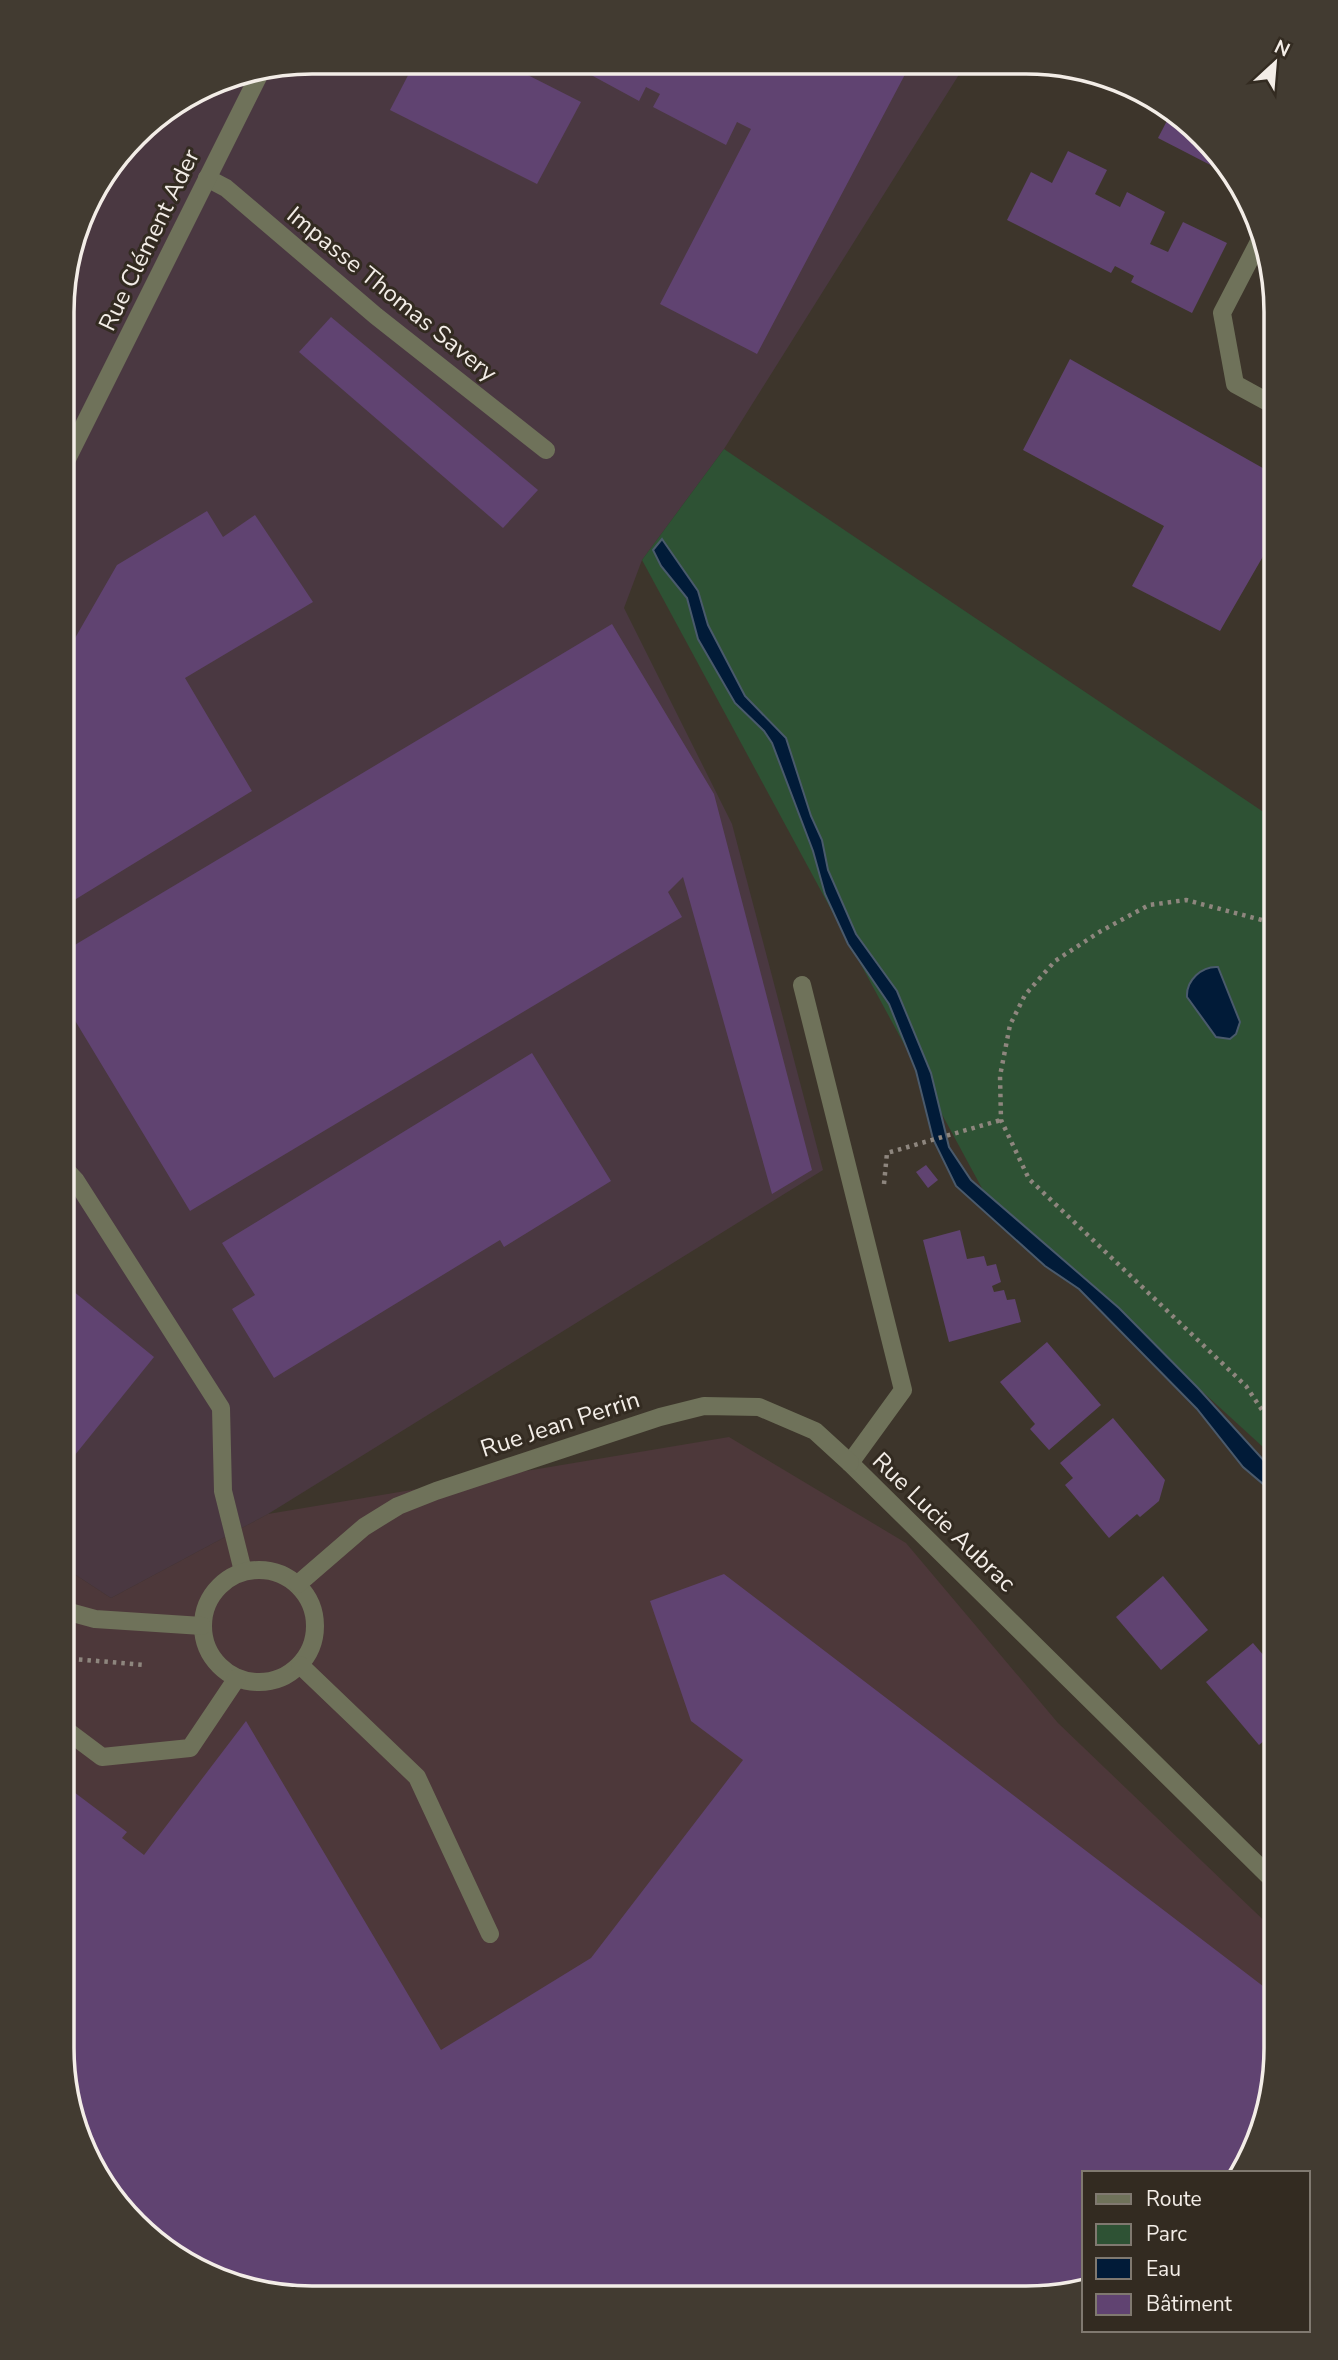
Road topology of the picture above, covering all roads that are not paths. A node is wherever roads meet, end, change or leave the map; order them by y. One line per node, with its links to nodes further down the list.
1 (256, 80): 2 (street, Rue Clément Ader)
2 (207, 178): 5 (street, Rue Clément Ader); 6 (street, Impasse Thomas Savery)
3 (1256, 248): 4 (street)
4 (1264, 400)
5 (74, 445)
6 (546, 450)
7 (802, 985): 9 (street, Rue Lucie Aubrac)
8 (74, 1179): 10 (street)
9 (849, 1463): 11 (street, Rue Jean Perrin); 17 (street, Rue Lucie Aubrac)
10 (243, 1571): 11 (street); 13 (street)
11 (298, 1584): 14 (street)
12 (74, 1613): 13 (street)
13 (202, 1626): 15 (street)
14 (300, 1665): 15 (street); 18 (street)
15 (237, 1678): 16 (street)
16 (74, 1736)
17 (1264, 1870)
18 (490, 1934)

